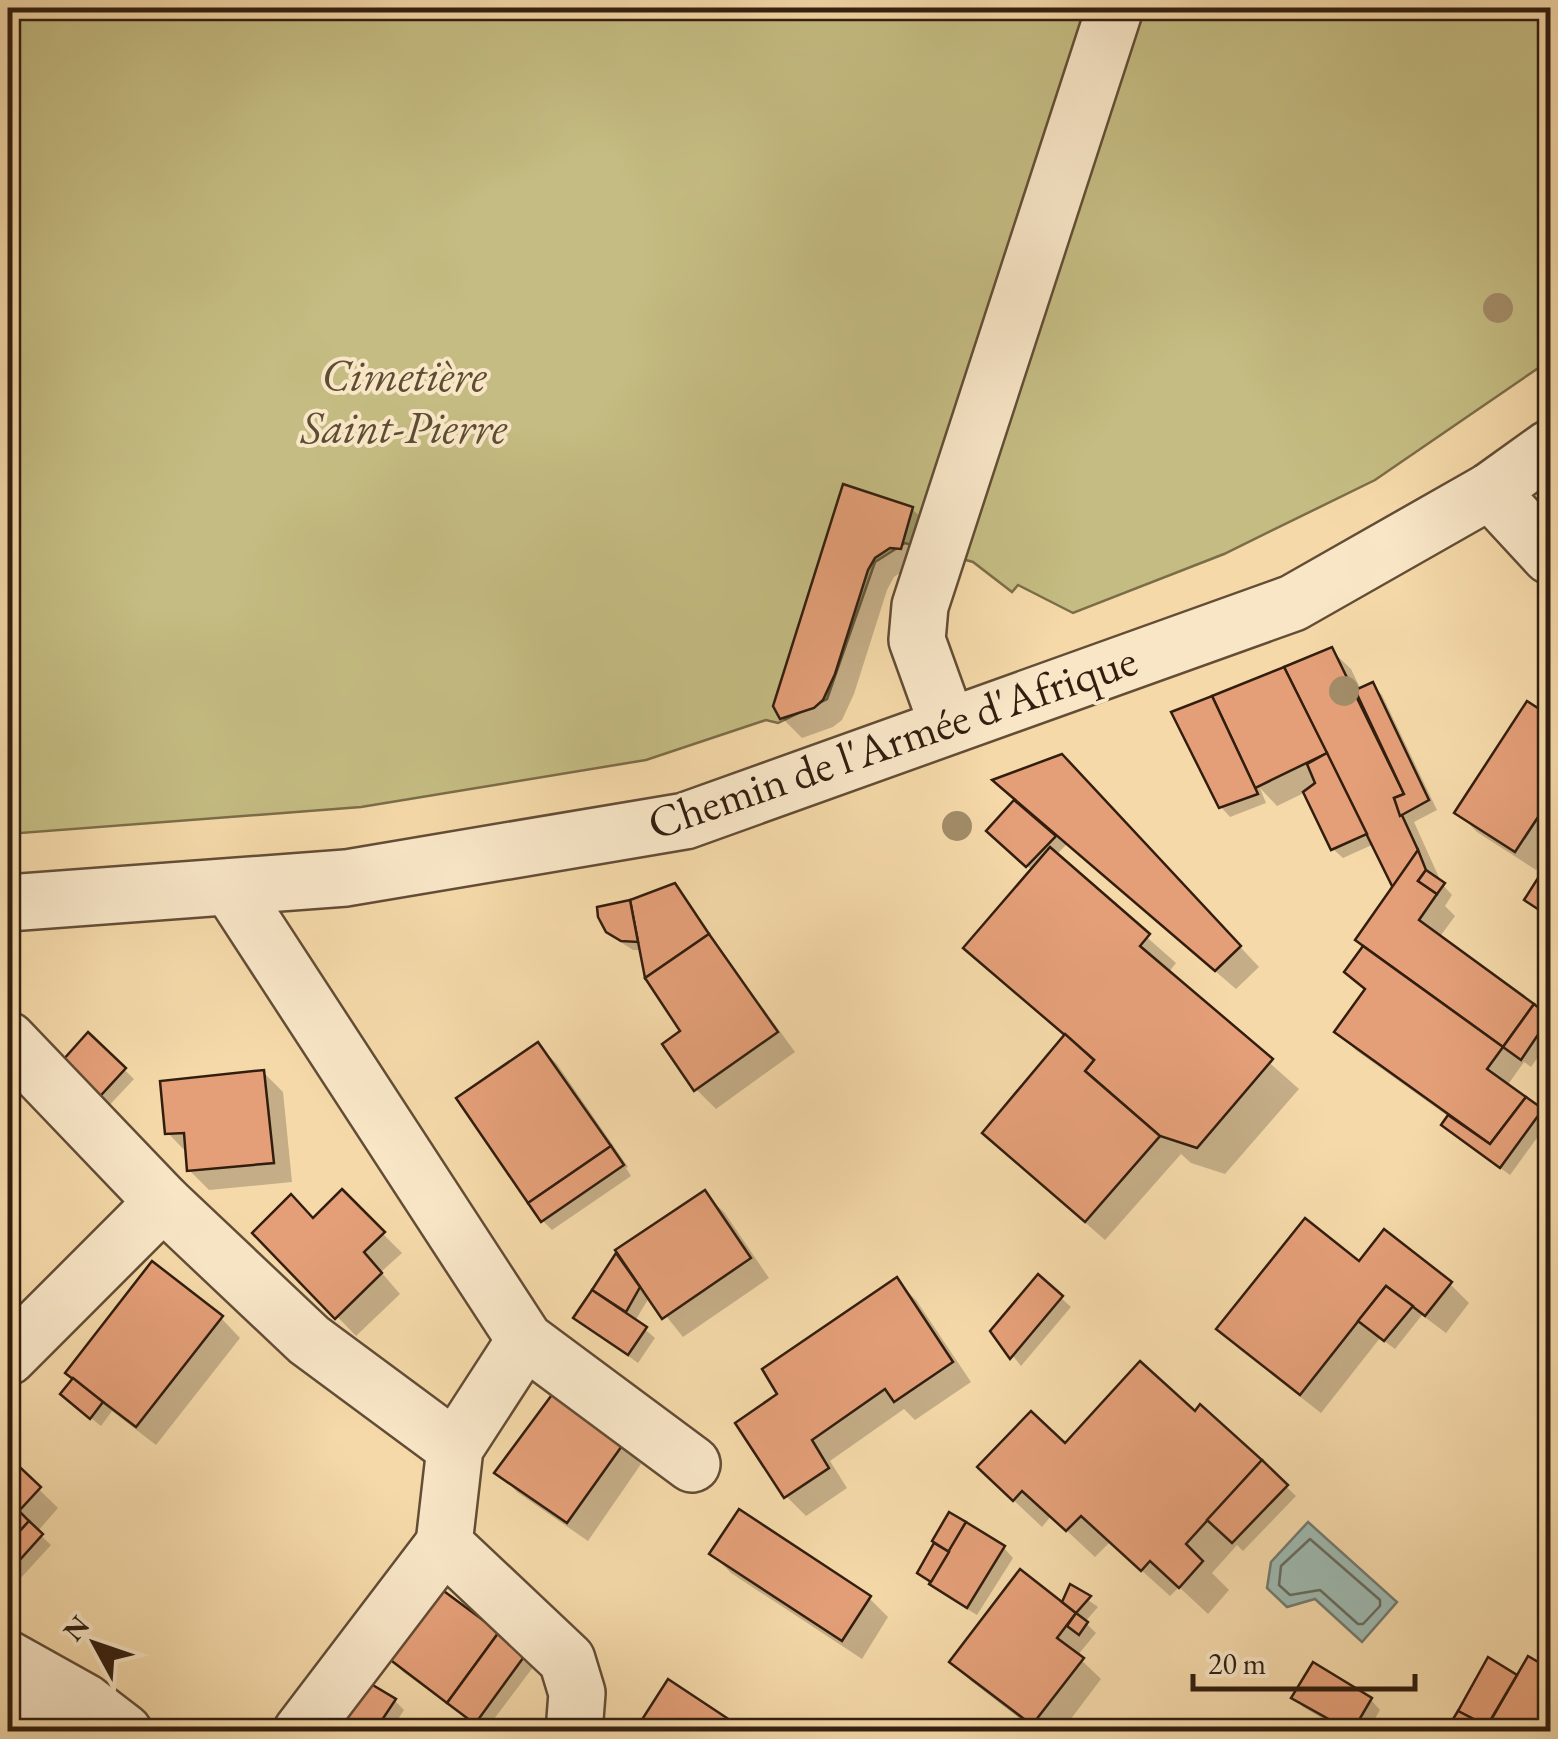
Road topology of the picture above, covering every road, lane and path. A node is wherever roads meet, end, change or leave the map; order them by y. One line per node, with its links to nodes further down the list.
1 (1116, 8): 5 (street)
2 (1550, 448): 3 (street, Chemin de l'Armée d'Afrique)
3 (1490, 491): 4 (street); 5 (street, Chemin de l'Armée d'Afrique)
4 (1550, 556)
5 (948, 726): 6 (street, Chemin de l'Armée d'Afrique)
6 (230, 886): 7 (street, Chemin de l'Armée d'Afrique); 10 (street)
7 (8, 904)
8 (8, 1040): 9 (street)
9 (163, 1202): 11 (street); 12 (street)
10 (525, 1340): 12 (street); 13 (street)
11 (8, 1357)
12 (456, 1448): 14 (street)
13 (692, 1464)
14 (444, 1544): 19 (street); 20 (street)
15 (8, 1659): 18 (street)
16 (8, 1703): 17 (street)
17 (38, 1732)
18 (124, 1732)
19 (301, 1732)
20 (574, 1732)

